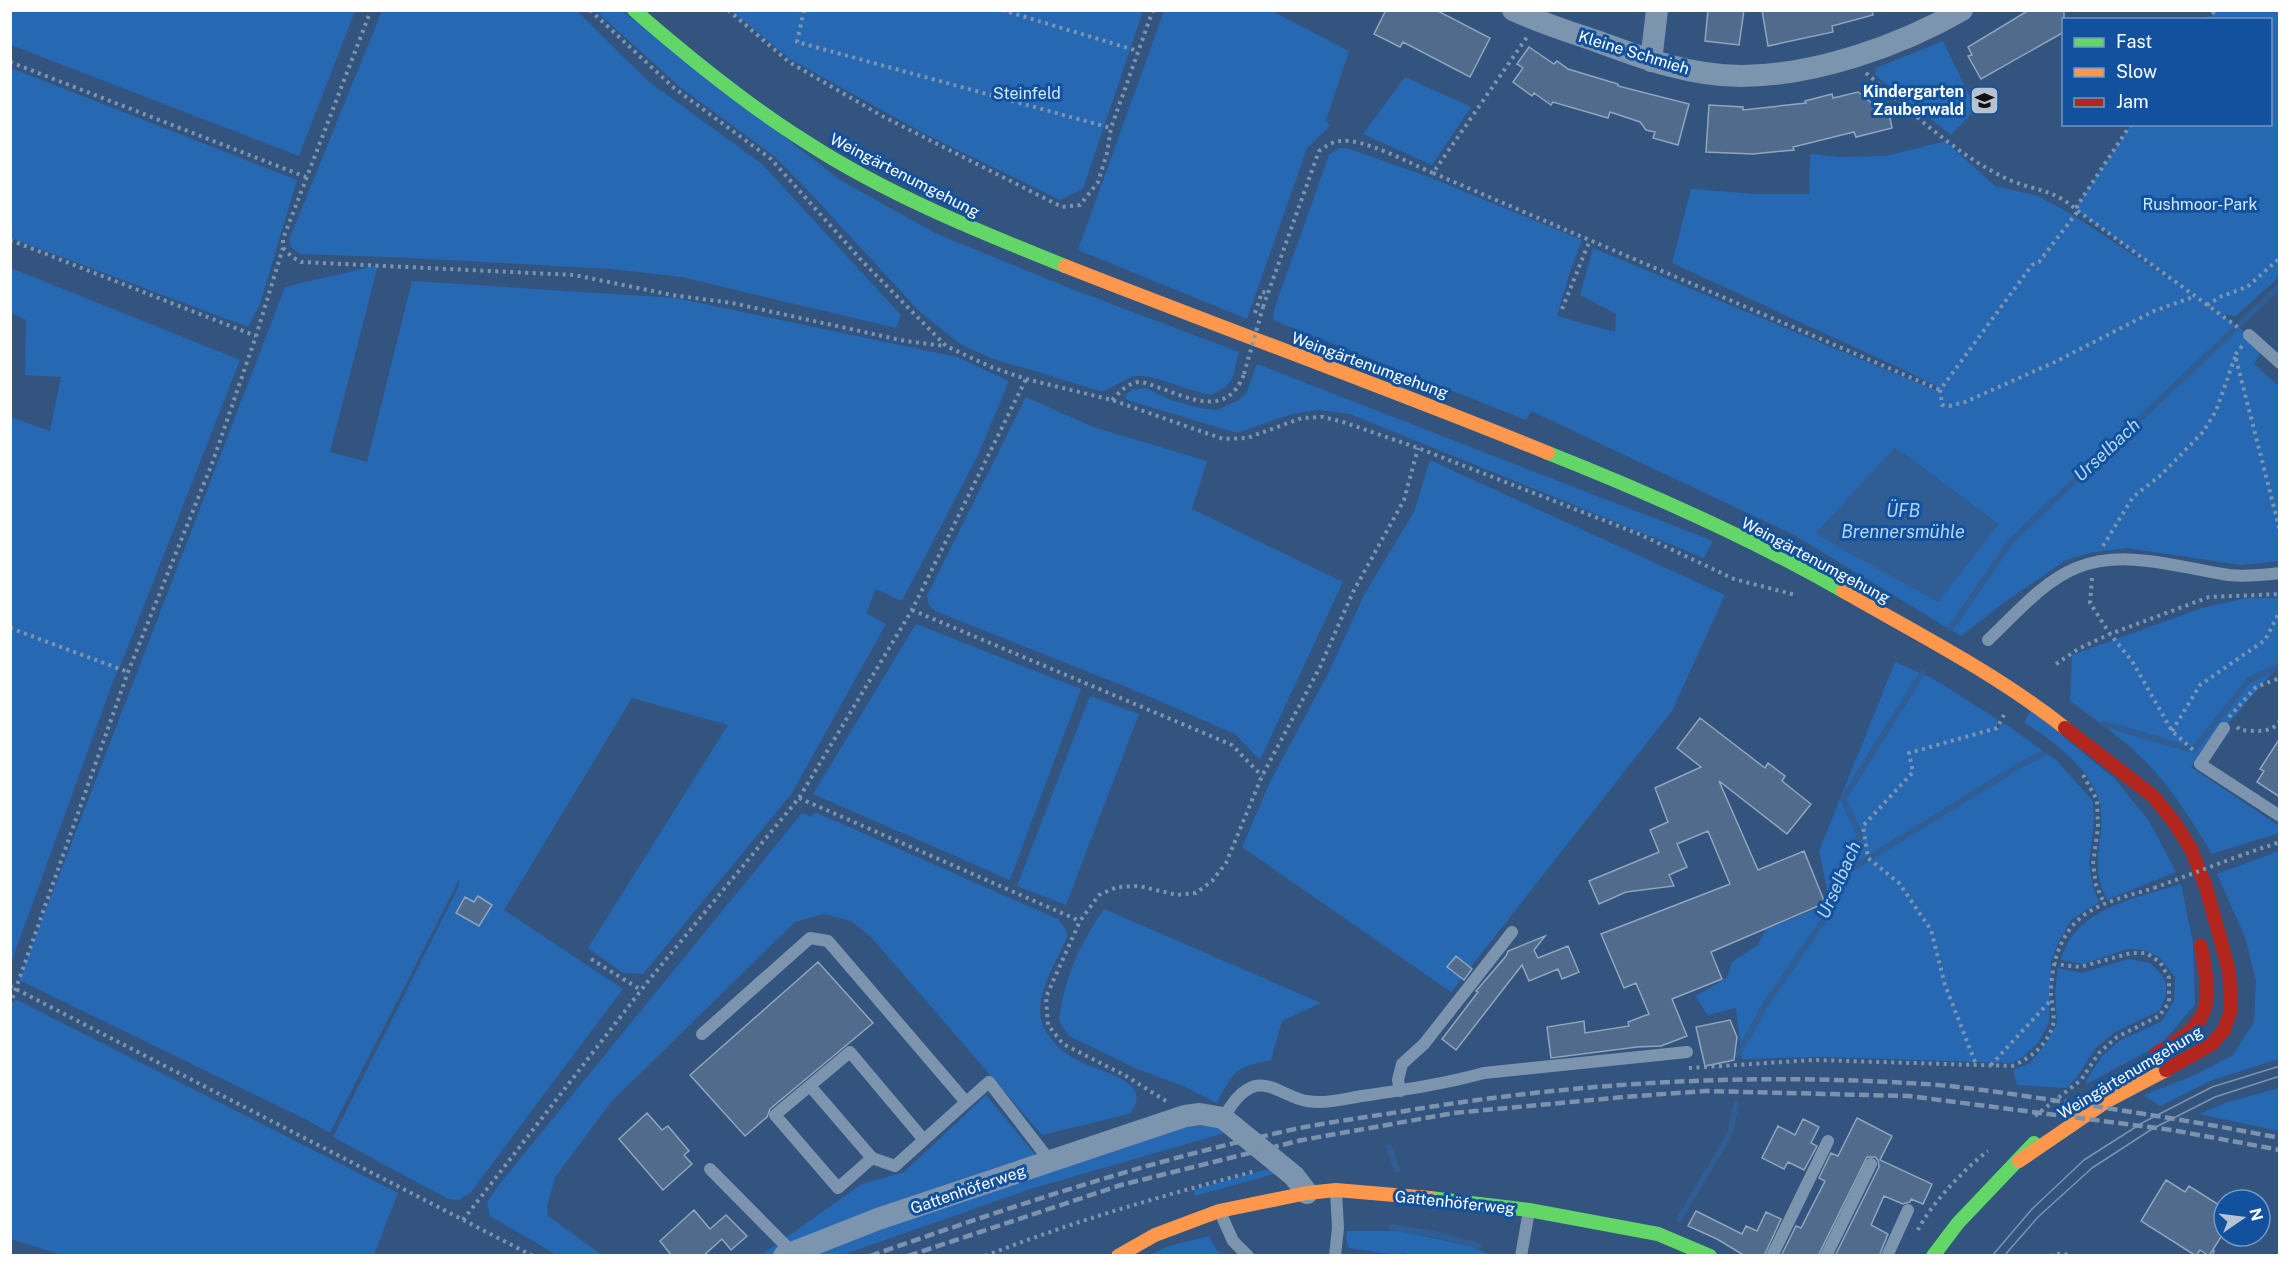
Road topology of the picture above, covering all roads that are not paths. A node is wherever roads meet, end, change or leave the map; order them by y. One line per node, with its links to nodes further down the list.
1 (634, 10): 11 (main road, Weingärtenumgehung)
2 (1513, 10): 5 (street, Kleine Schmieh)
3 (1657, 10): 5 (street)
4 (1962, 10): 5 (street, Kleine Schmieh)
5 (1651, 61)
6 (2249, 335): 7 (lane)
7 (2280, 363)
8 (2280, 573): 9 (lane)
9 (1988, 640)
10 (2226, 723): 12 (lane)
11 (2096, 751): 13 (main road, Weingärtenumgehung); 28 (main road, Weingärtenumgehung)
12 (2280, 816)
13 (2164, 832)
14 (1512, 932): 20 (lane)
15 (2199, 936): 18 (main road, Weingärtenumgehung)
16 (702, 1034): 22 (lane)
17 (1687, 1052): 20 (lane)
18 (2146, 1060)
19 (810, 1086): 24 (lane); 26 (lane); 26 (lane)
20 (1400, 1091): 23 (lane)
21 (2082, 1101): 28 (main road, Weingärtenumgehung)
22 (966, 1102): 24 (lane); 27 (lane)
23 (1223, 1118): 27 (street, Gattenhöferweg); 32 (street)
24 (924, 1140): 26 (lane)
25 (1828, 1141): 42 (lane)
26 (872, 1158)
27 (1050, 1161): 36 (street, Gattenhöferweg)
28 (2019, 1161): 45 (main road, Weingärtenumgehung)
29 (1871, 1164): 43 (lane)
30 (710, 1169): 36 (lane)
31 (1336, 1190): 32 (main road, Gattenhöferweg); 33 (main road, Gattenhöferweg); 39 (lane)
32 (1306, 1193): 35 (main road, Gattenhöferweg)
33 (1529, 1210): 40 (lane); 41 (main road, Gattenhöferweg)
34 (1908, 1210): 44 (lane)
35 (1220, 1211): 37 (main road, Gattenhöferweg); 38 (lane)
36 (788, 1254)
37 (1118, 1256)
38 (1248, 1256)
39 (1335, 1256)
40 (1521, 1256)
41 (1710, 1256)
42 (1772, 1256)
43 (1826, 1256)
44 (1887, 1256)
45 (1933, 1256)

